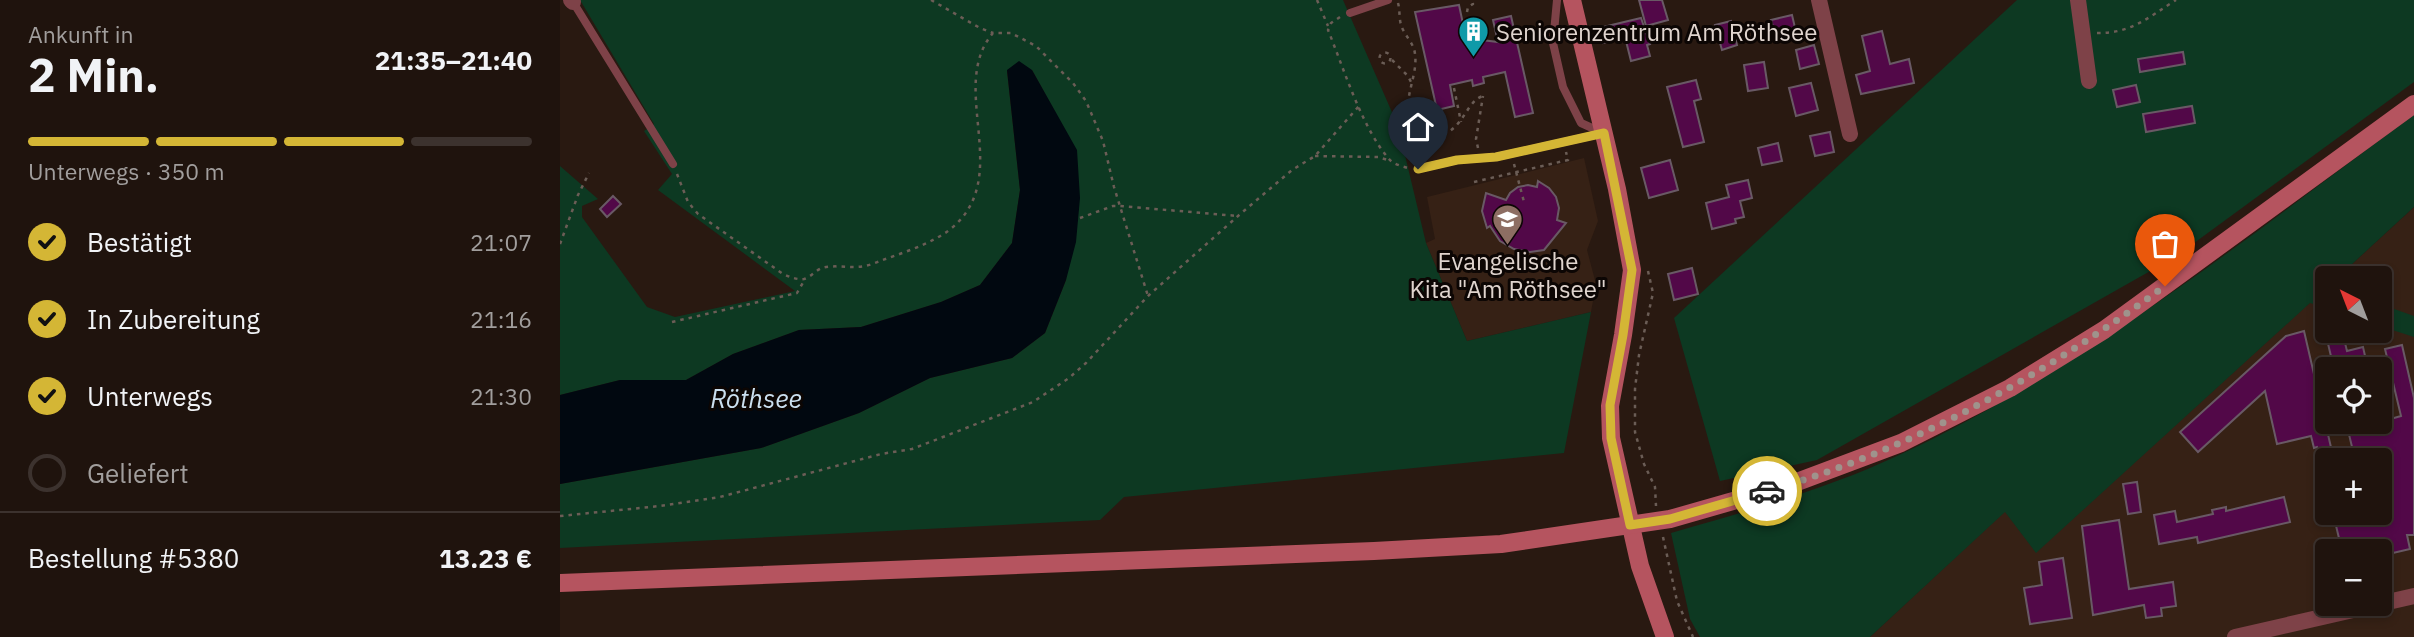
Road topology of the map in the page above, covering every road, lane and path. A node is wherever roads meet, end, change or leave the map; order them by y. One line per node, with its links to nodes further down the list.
1 (932, 0): 16 (path)
2 (1317, 0): 14 (path)
3 (1388, 0): 13 (lane)
4 (1397, 0): 19 (path)
5 (1472, 0): 12 (path)
6 (1557, 0): 24 (lane)
7 (1572, 0): 24 (main road)
8 (1819, 0): 25 (street)
9 (2078, 0): 15 (street)
10 (2176, 0): 15 (path)
11 (572, 1): 31 (lane)
12 (1466, 12)
13 (1350, 13): 14 (path)
14 (1329, 27): 22 (path)
15 (2084, 32): 18 (street)
16 (993, 33): 37 (path); 41 (path)
17 (1391, 59): 19 (path)
18 (2089, 81)
19 (1412, 84): 23 (path)
20 (1454, 88): 23 (path)
21 (2414, 104): 45 (main road)
22 (1359, 106): 28 (path); 30 (path)
23 (1461, 122): 29 (path)
24 (1604, 133): 26 (lane); 45 (main road)
25 (1850, 134)
26 (1564, 142): 27 (lane); 33 (path)
27 (1512, 153): 29 (lane); 33 (path)
28 (1315, 156): 30 (path); 38 (path)
29 (1480, 158): 32 (lane)
30 (1391, 161): 32 (path)
31 (673, 164): 41 (path)
32 (1418, 169)
33 (1516, 172): 35 (path); 36 (path)
34 (589, 173): 40 (path)
35 (1474, 182)
36 (1524, 202)
37 (1120, 206): 38 (path); 39 (path); 42 (path)
38 (1238, 216): 42 (path)
39 (1080, 218)
40 (560, 244)
41 (805, 279): 43 (path)
42 (1148, 296): 44 (path)
43 (672, 322)
44 (560, 516)
45 (1630, 525): 46 (main road); 48 (main road)
46 (560, 583)
47 (2414, 596): 49 (street)
48 (1665, 637)
49 (2235, 637)

